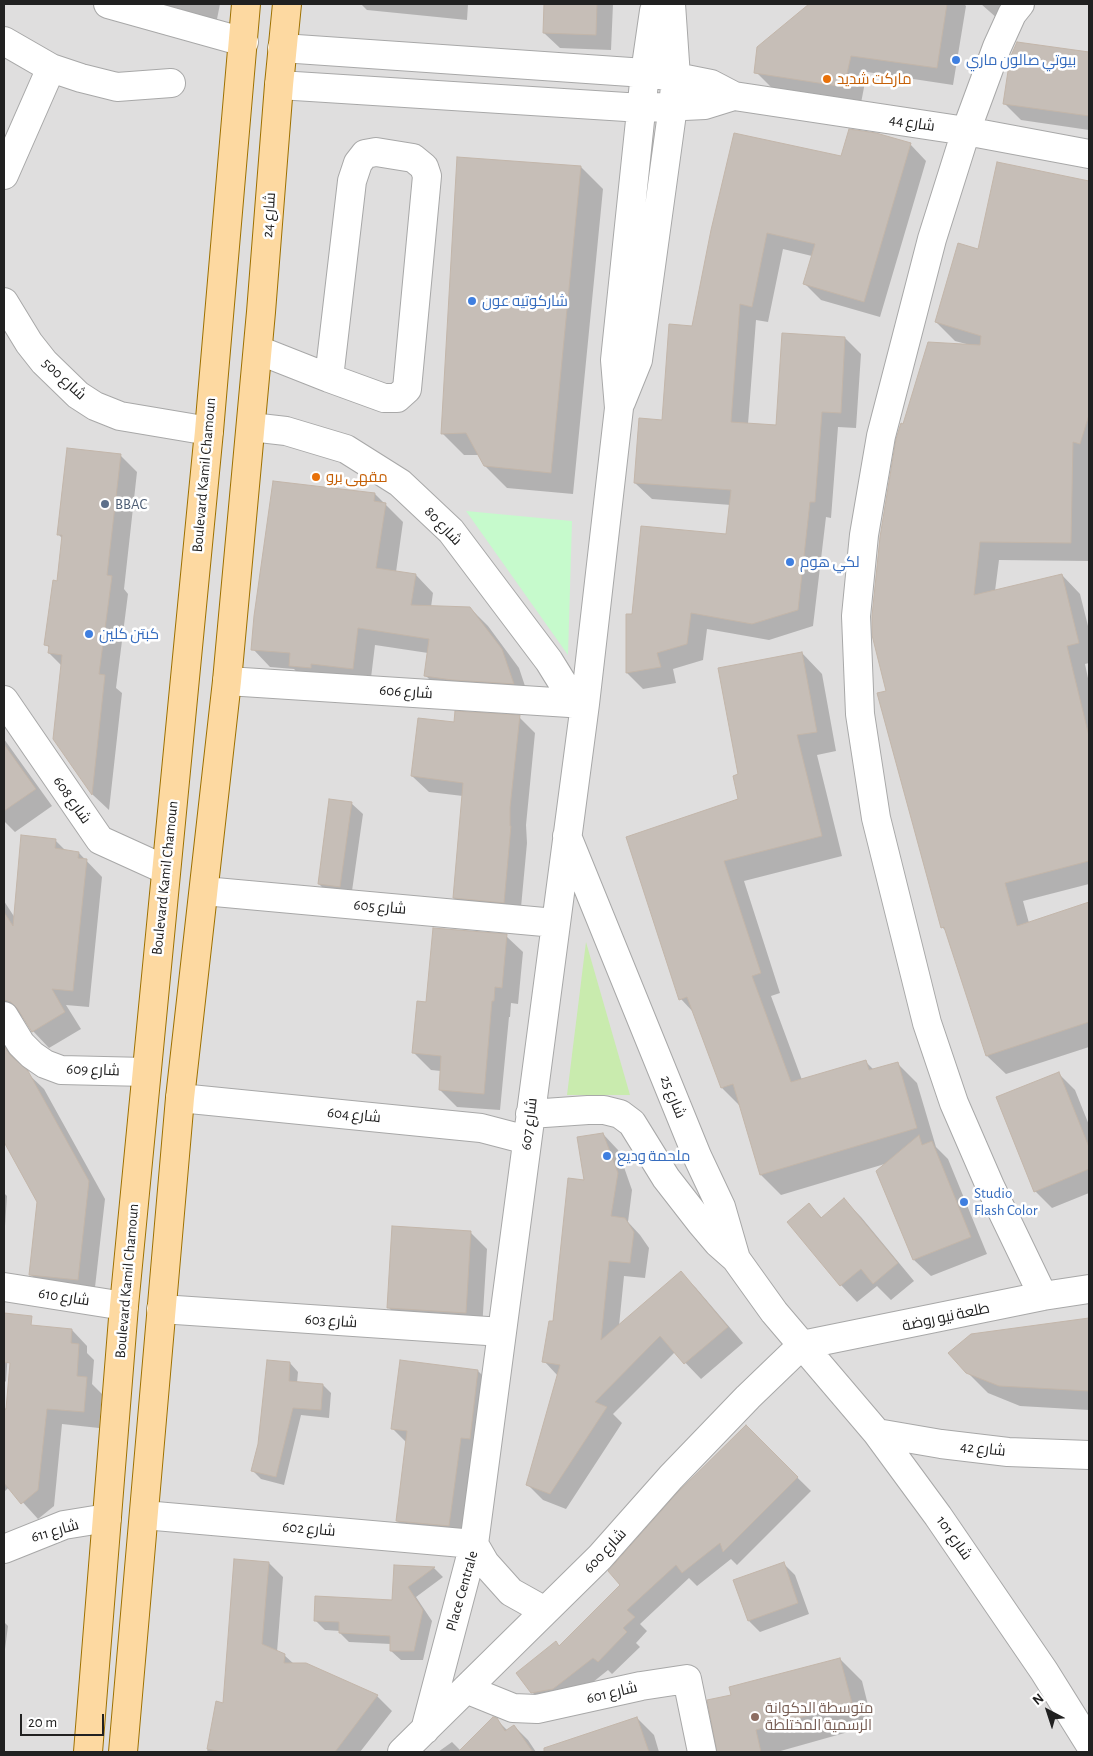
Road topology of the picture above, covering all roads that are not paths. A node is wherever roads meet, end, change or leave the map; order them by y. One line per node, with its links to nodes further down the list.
1 (108, 4): 8 (street)
2 (246, 4): 8 (main road, Boulevard Kamil Chamoun)
3 (287, 4): 9 (main road, شارع 24)
4 (657, 4): 11 (street)
5 (671, 4): 12 (street)
6 (1020, 4): 18 (street)
7 (4, 41): 10 (street)
8 (244, 42): 26 (main road, Boulevard Kamil Chamoun)
9 (282, 48): 11 (street); 14 (main road, شارع 24)
10 (51, 68): 13 (street); 20 (street)
11 (645, 74): 12 (street); 17 (street)
12 (676, 77): 15 (street); 16 (street)
13 (171, 84)
14 (279, 85): 17 (street); 22 (main road, شارع 24)
15 (734, 96): 16 (street); 18 (street, شارع 44)
16 (673, 106): 17 (street); 24 (street)
17 (642, 108): 24 (street)
18 (966, 131): 19 (street, شارع 44); 41 (street)
19 (1089, 154)
20 (4, 175)
21 (4, 302): 26 (street, شارع 500)
22 (258, 350): 23 (street); 25 (main road, شارع 24)
23 (329, 378): 23 (street)
24 (618, 408): 29 (street, شارع 607)
25 (251, 427): 27 (main road); 29 (street, شارع 80)
26 (209, 431): 31 (main road, Boulevard Kamil Chamoun)
27 (228, 680): 29 (street, شارع 606); 32 (main road)
28 (4, 700): 31 (street, شارع 608)
29 (580, 704): 30 (street, شارع 607)
30 (567, 835): 33 (street, شارع 607); 38 (street, شارع 25)
31 (166, 870): 35 (main road, Boulevard Kamil Chamoun)
32 (204, 891): 33 (street, شارع 605); 36 (main road)
33 (555, 923): 37 (street, شارع 607)
34 (4, 1016): 35 (street, شارع 609)
35 (146, 1072): 42 (main road, Boulevard Kamil Chamoun)
36 (180, 1098): 37 (street, شارع 604); 43 (main road)
37 (528, 1127): 38 (street, شارع 604); 44 (street, شارع 607)
38 (736, 1259): 45 (street, شارع 25)
39 (4, 1287): 42 (street, شارع 610)
40 (1089, 1289): 41 (street, طلعة نيو روضة)
41 (1043, 1296): 45 (street, طلعة نيو روضة)
42 (124, 1306): 49 (main road, Boulevard Kamil Chamoun)
43 (161, 1309): 44 (street, شارع 603); 48 (main road)
44 (502, 1332): 50 (street, شارع 607)
45 (802, 1345): 46 (street, شارع 101); 52 (street, شارع 600)
46 (877, 1433): 47 (street, شارع 42); 55 (street, شارع 101)
47 (1089, 1454)
48 (144, 1515): 50 (street, شارع 602); 57 (main road)
49 (107, 1518): 51 (street, شارع 611); 56 (main road, Boulevard Kamil Chamoun)
50 (474, 1544): 52 (street, Place Centrale); 54 (street, Place Centrale)
51 (4, 1549)
52 (545, 1612): 53 (street, شارع 600)
53 (466, 1689): 54 (street, شارع 600); 59 (street, شارع 601)
54 (425, 1730): 58 (street, شارع 600)
55 (1089, 1743)
56 (88, 1752)
57 (123, 1752)
58 (402, 1752)
59 (702, 1752)

